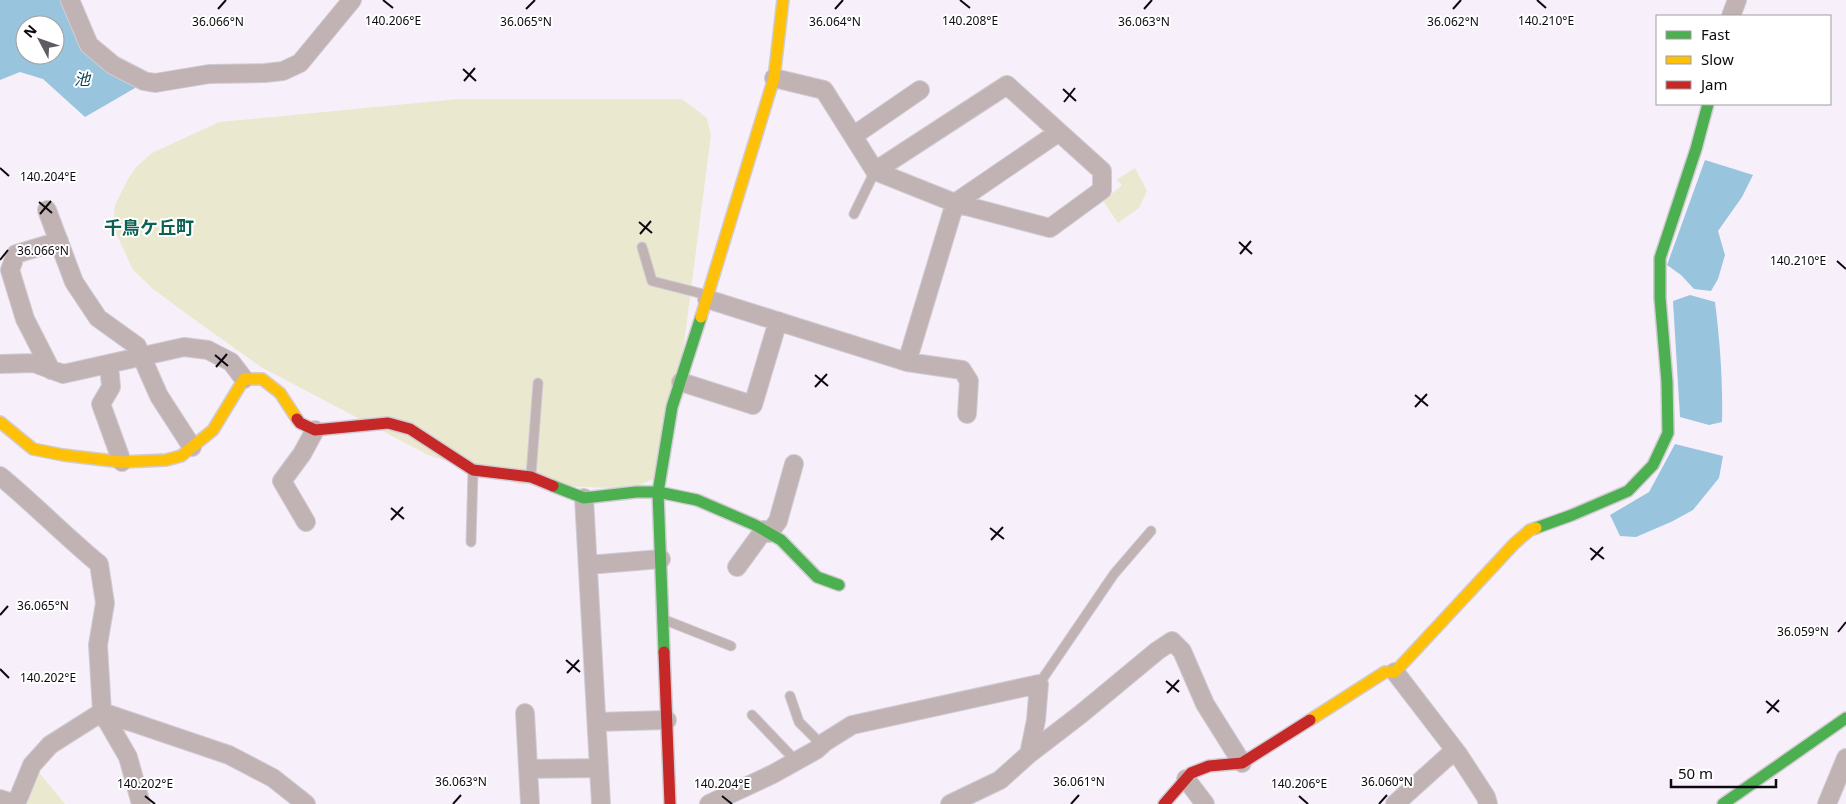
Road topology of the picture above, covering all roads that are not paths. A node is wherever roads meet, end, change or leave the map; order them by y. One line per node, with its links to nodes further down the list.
1 (70, 0): 2 (street)
2 (352, 0)
3 (783, 0): 6 (street)
4 (1737, 0): 5 (street)
5 (1732, 15)
6 (774, 78): 10 (street); 17 (street)
7 (920, 90): 10 (street)
8 (1708, 105): 48 (street)
9 (1059, 132): 11 (street); 12 (street); 12 (street)
10 (854, 136): 11 (street)
11 (875, 171): 12 (street); 14 (lane)
12 (956, 203): 21 (street)
13 (47, 210): 15 (street)
14 (854, 214)
15 (59, 241): 19 (street); 23 (street)
16 (642, 247): 17 (lane)
17 (708, 297): 18 (street); 25 (street)
18 (778, 321): 21 (street); 25 (street)
19 (141, 356): 22 (street); 24 (street); 30 (street)
20 (2, 361): 23 (street)
21 (907, 362): 27 (street)
22 (109, 364): 23 (street); 31 (street)
23 (51, 370)
24 (244, 379): 29 (street); 30 (street)
25 (681, 382): 36 (street)
26 (538, 383): 35 (lane)
27 (967, 414)
28 (0, 422): 31 (street)
29 (315, 430): 33 (street); 38 (street)
30 (192, 447): 31 (street)
31 (122, 462)
32 (794, 464): 39 (street)
33 (474, 470): 35 (street); 41 (lane)
34 (0, 476): 51 (street)
35 (531, 477): 37 (street)
36 (658, 492): 37 (street); 39 (street); 42 (street)
37 (584, 498): 43 (street)
38 (306, 522)
39 (766, 531): 44 (street); 45 (street)
40 (1151, 531): 49 (lane)
41 (470, 542)
42 (660, 559): 43 (street); 46 (street)
43 (588, 565): 56 (street)
44 (737, 567)
45 (840, 585)
46 (663, 620): 47 (lane); 55 (street)
47 (731, 646)
48 (1395, 672): 58 (street); 62 (street)
49 (1039, 684): 57 (street); 59 (street)
50 (790, 696): 57 (lane)
51 (102, 712): 66 (street); 67 (street); 68 (street)
52 (525, 713): 64 (street)
53 (752, 715): 61 (lane)
54 (1846, 718): 78 (street)
55 (667, 720): 56 (street); 71 (street)
56 (597, 722): 63 (street)
57 (822, 745): 61 (street)
58 (1455, 750): 76 (street); 77 (street)
59 (1029, 754): 62 (street); 73 (street)
60 (1846, 758): 79 (street)
61 (796, 761): 72 (street)
62 (1242, 763): 65 (street)
63 (599, 768): 64 (street); 70 (street)
64 (528, 769): 69 (street)
65 (1186, 779): 74 (street); 75 (street)
66 (0, 799)
67 (141, 804)
68 (306, 804)
69 (530, 804)
70 (601, 804)
71 (670, 804)
72 (709, 804)
73 (950, 804)
74 (1164, 804)
75 (1205, 804)
76 (1395, 804)
77 (1488, 804)
78 (1723, 804)
79 (1827, 804)

